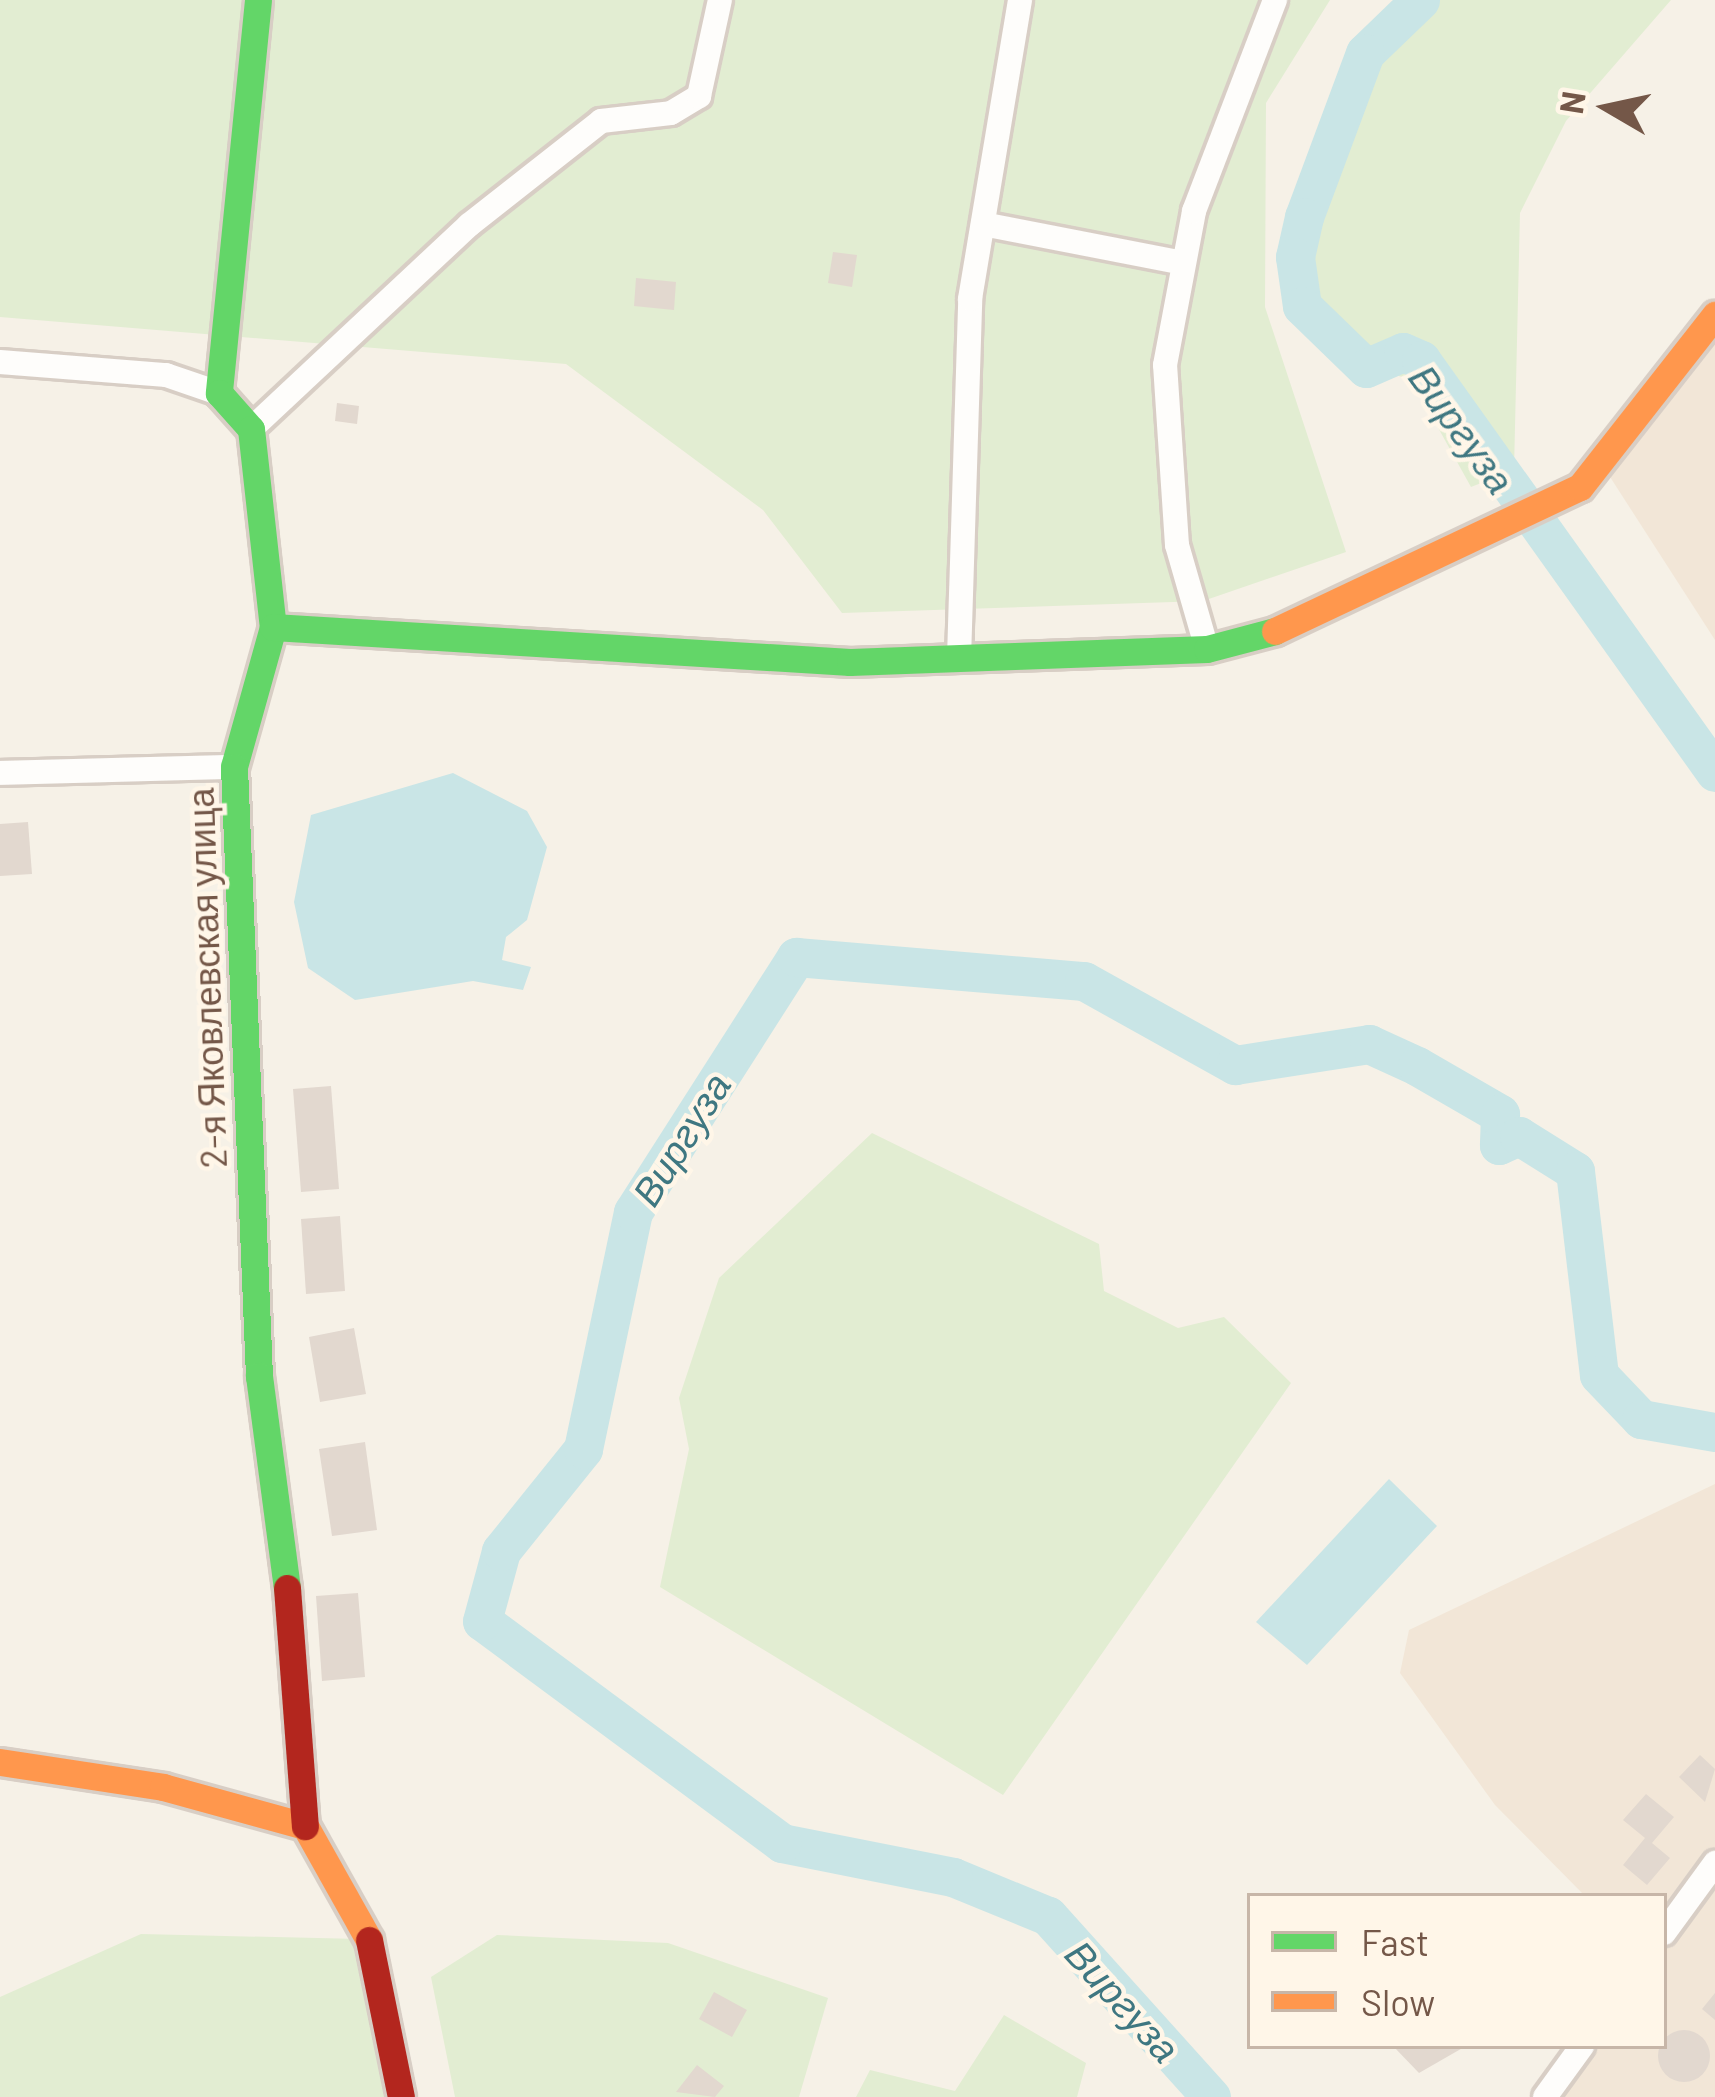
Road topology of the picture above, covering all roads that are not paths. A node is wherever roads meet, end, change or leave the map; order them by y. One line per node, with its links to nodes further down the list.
1 (259, 0): 9 (street)
2 (720, 0): 10 (street)
3 (1020, 0): 5 (street)
4 (1275, 0): 6 (street)
5 (983, 224): 6 (street); 13 (street)
6 (1179, 262): 12 (street)
7 (1715, 315): 12 (street)
8 (0, 362): 9 (street)
9 (219, 393): 10 (street)
10 (251, 429): 11 (street, 2-я Яковлевская улица)
11 (273, 627): 13 (street); 14 (street, 2-я Яковлевская улица)
12 (1207, 649): 13 (street)
13 (959, 658)
14 (234, 767): 15 (street); 17 (street, 2-я Яковлевская улица)
15 (0, 773)
16 (0, 1762): 17 (street)
17 (304, 1826): 21 (street)
18 (1715, 1863): 19 (street)
19 (1667, 1929)
20 (1580, 2049): 22 (street)
21 (401, 2097)
22 (1545, 2097)

